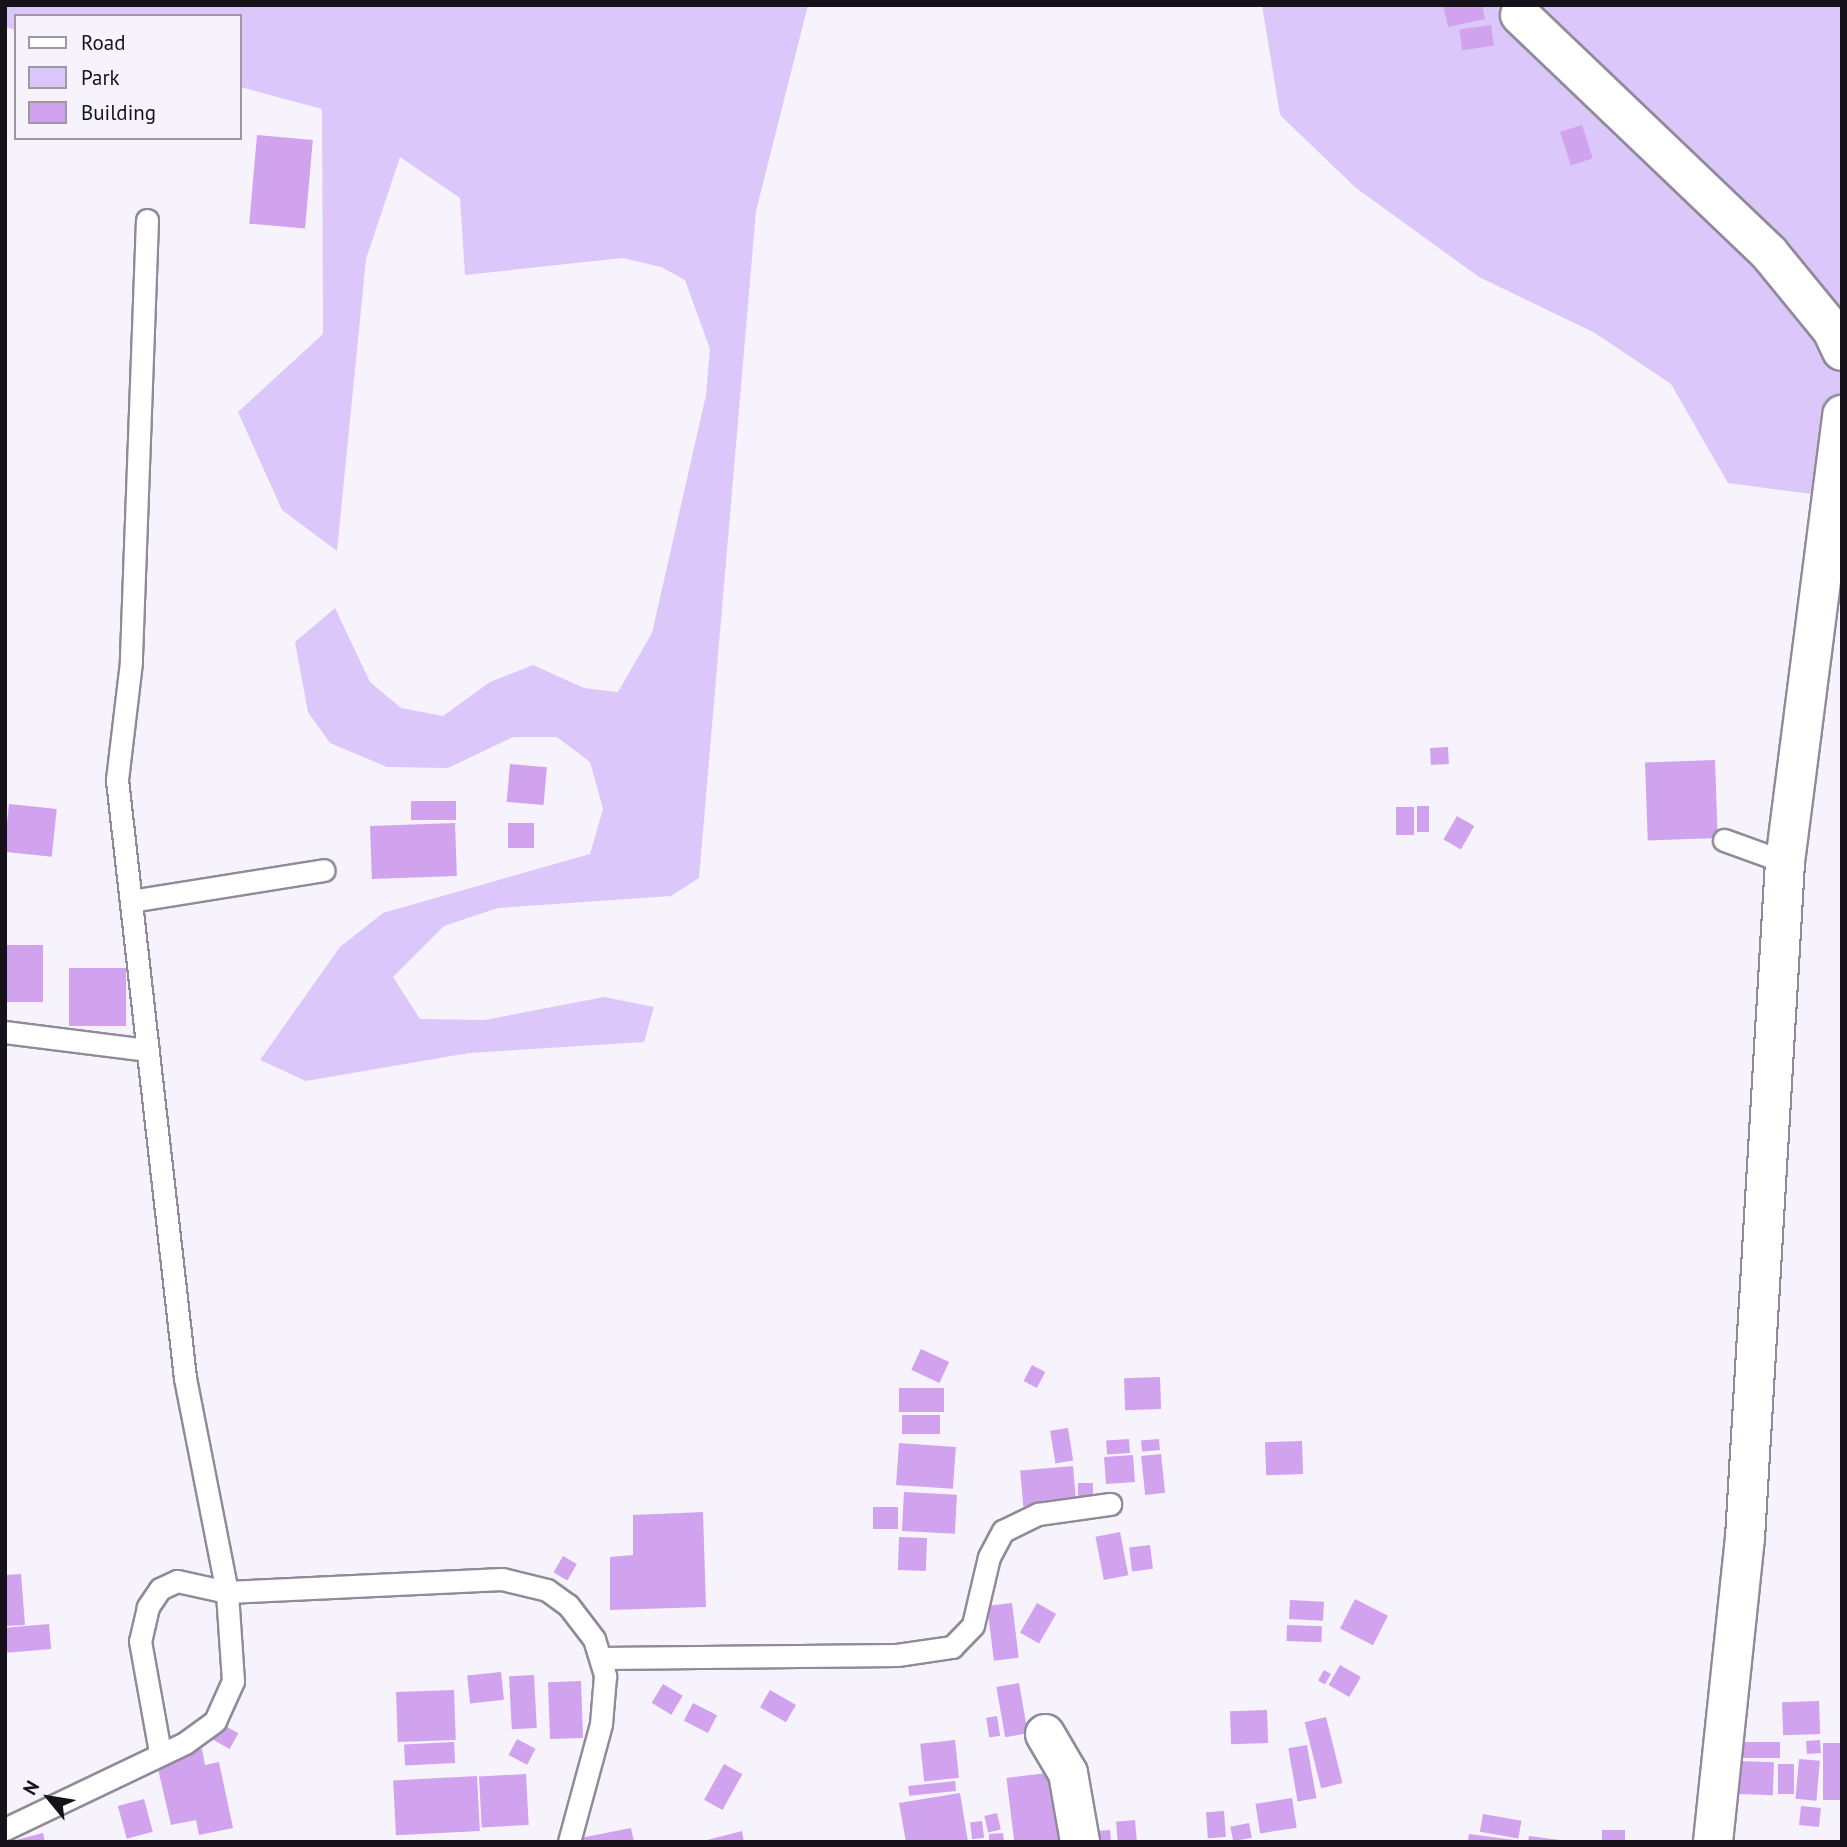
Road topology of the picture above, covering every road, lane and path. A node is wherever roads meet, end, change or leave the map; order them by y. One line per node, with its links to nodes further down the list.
1 (1520, 15): 3 (street)
2 (147, 220): 8 (lane)
3 (1842, 351)
4 (1842, 415): 6 (street)
5 (1724, 840): 6 (lane)
6 (1785, 862): 19 (street)
7 (324, 870): 8 (lane)
8 (131, 901): 10 (lane)
9 (5, 1032): 10 (lane)
10 (148, 1050): 12 (lane)
11 (1110, 1504): 13 (lane)
12 (227, 1592): 13 (lane); 15 (lane); 15 (lane)
13 (602, 1658): 17 (lane)
14 (1045, 1734): 18 (street)
15 (160, 1752): 16 (lane)
16 (9, 1833)
17 (569, 1842)
18 (1080, 1842)
19 (1713, 1842)

